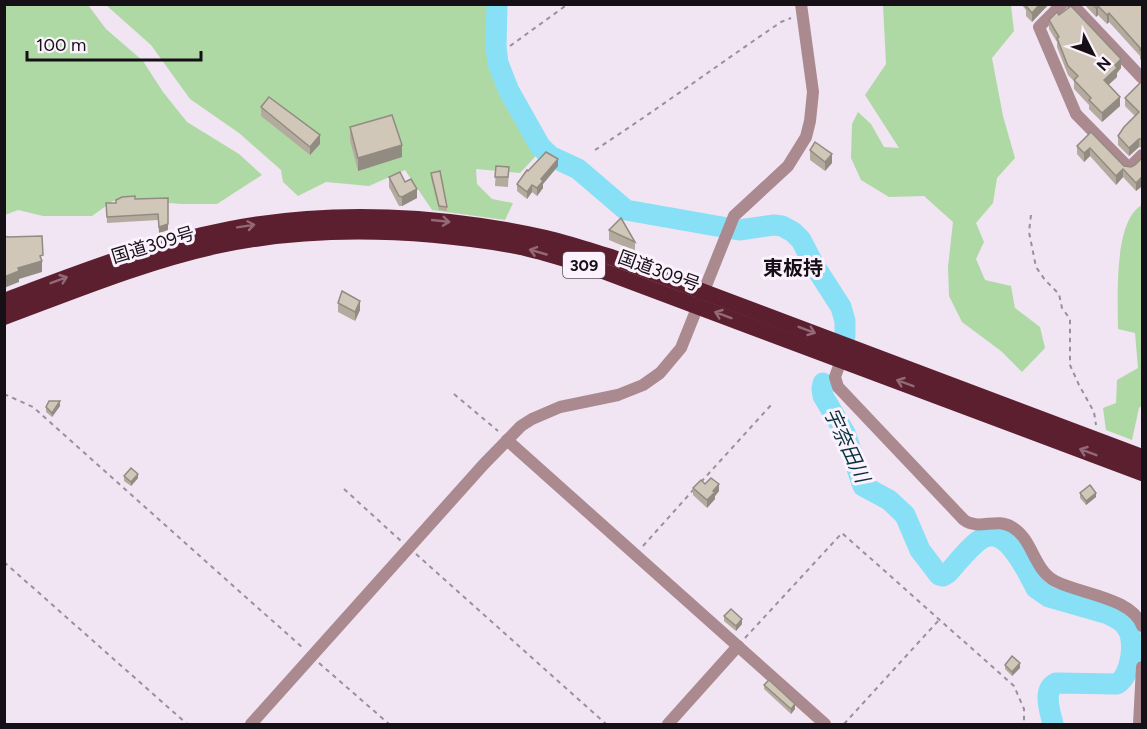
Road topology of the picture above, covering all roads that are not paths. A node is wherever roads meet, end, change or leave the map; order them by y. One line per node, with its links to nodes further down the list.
1 (1062, 4): 5 (street)
2 (1072, 4): 4 (street)
3 (802, 10): 6 (street)
4 (1143, 78)
5 (1143, 155)
6 (701, 298): 7 (highway, 国道309号 / 309, one-way to 6); 8 (highway, 国道309号 / 309, one-way to 8); 9 (highway, 国道309号 / 309); 10 (street)
7 (4, 301)
8 (4, 317)
9 (844, 352): 11 (highway, 国道309号 / 309); 12 (highway, 国道309号 / 309, one-way to 9); 13 (street)
10 (507, 440): 14 (street); 16 (street)
11 (1143, 457)
12 (1143, 473)
13 (1143, 626)
14 (738, 646): 17 (street); 18 (street)
15 (1143, 667): 19 (street)
16 (251, 724)
17 (668, 724)
18 (825, 724)
19 (1139, 724)

